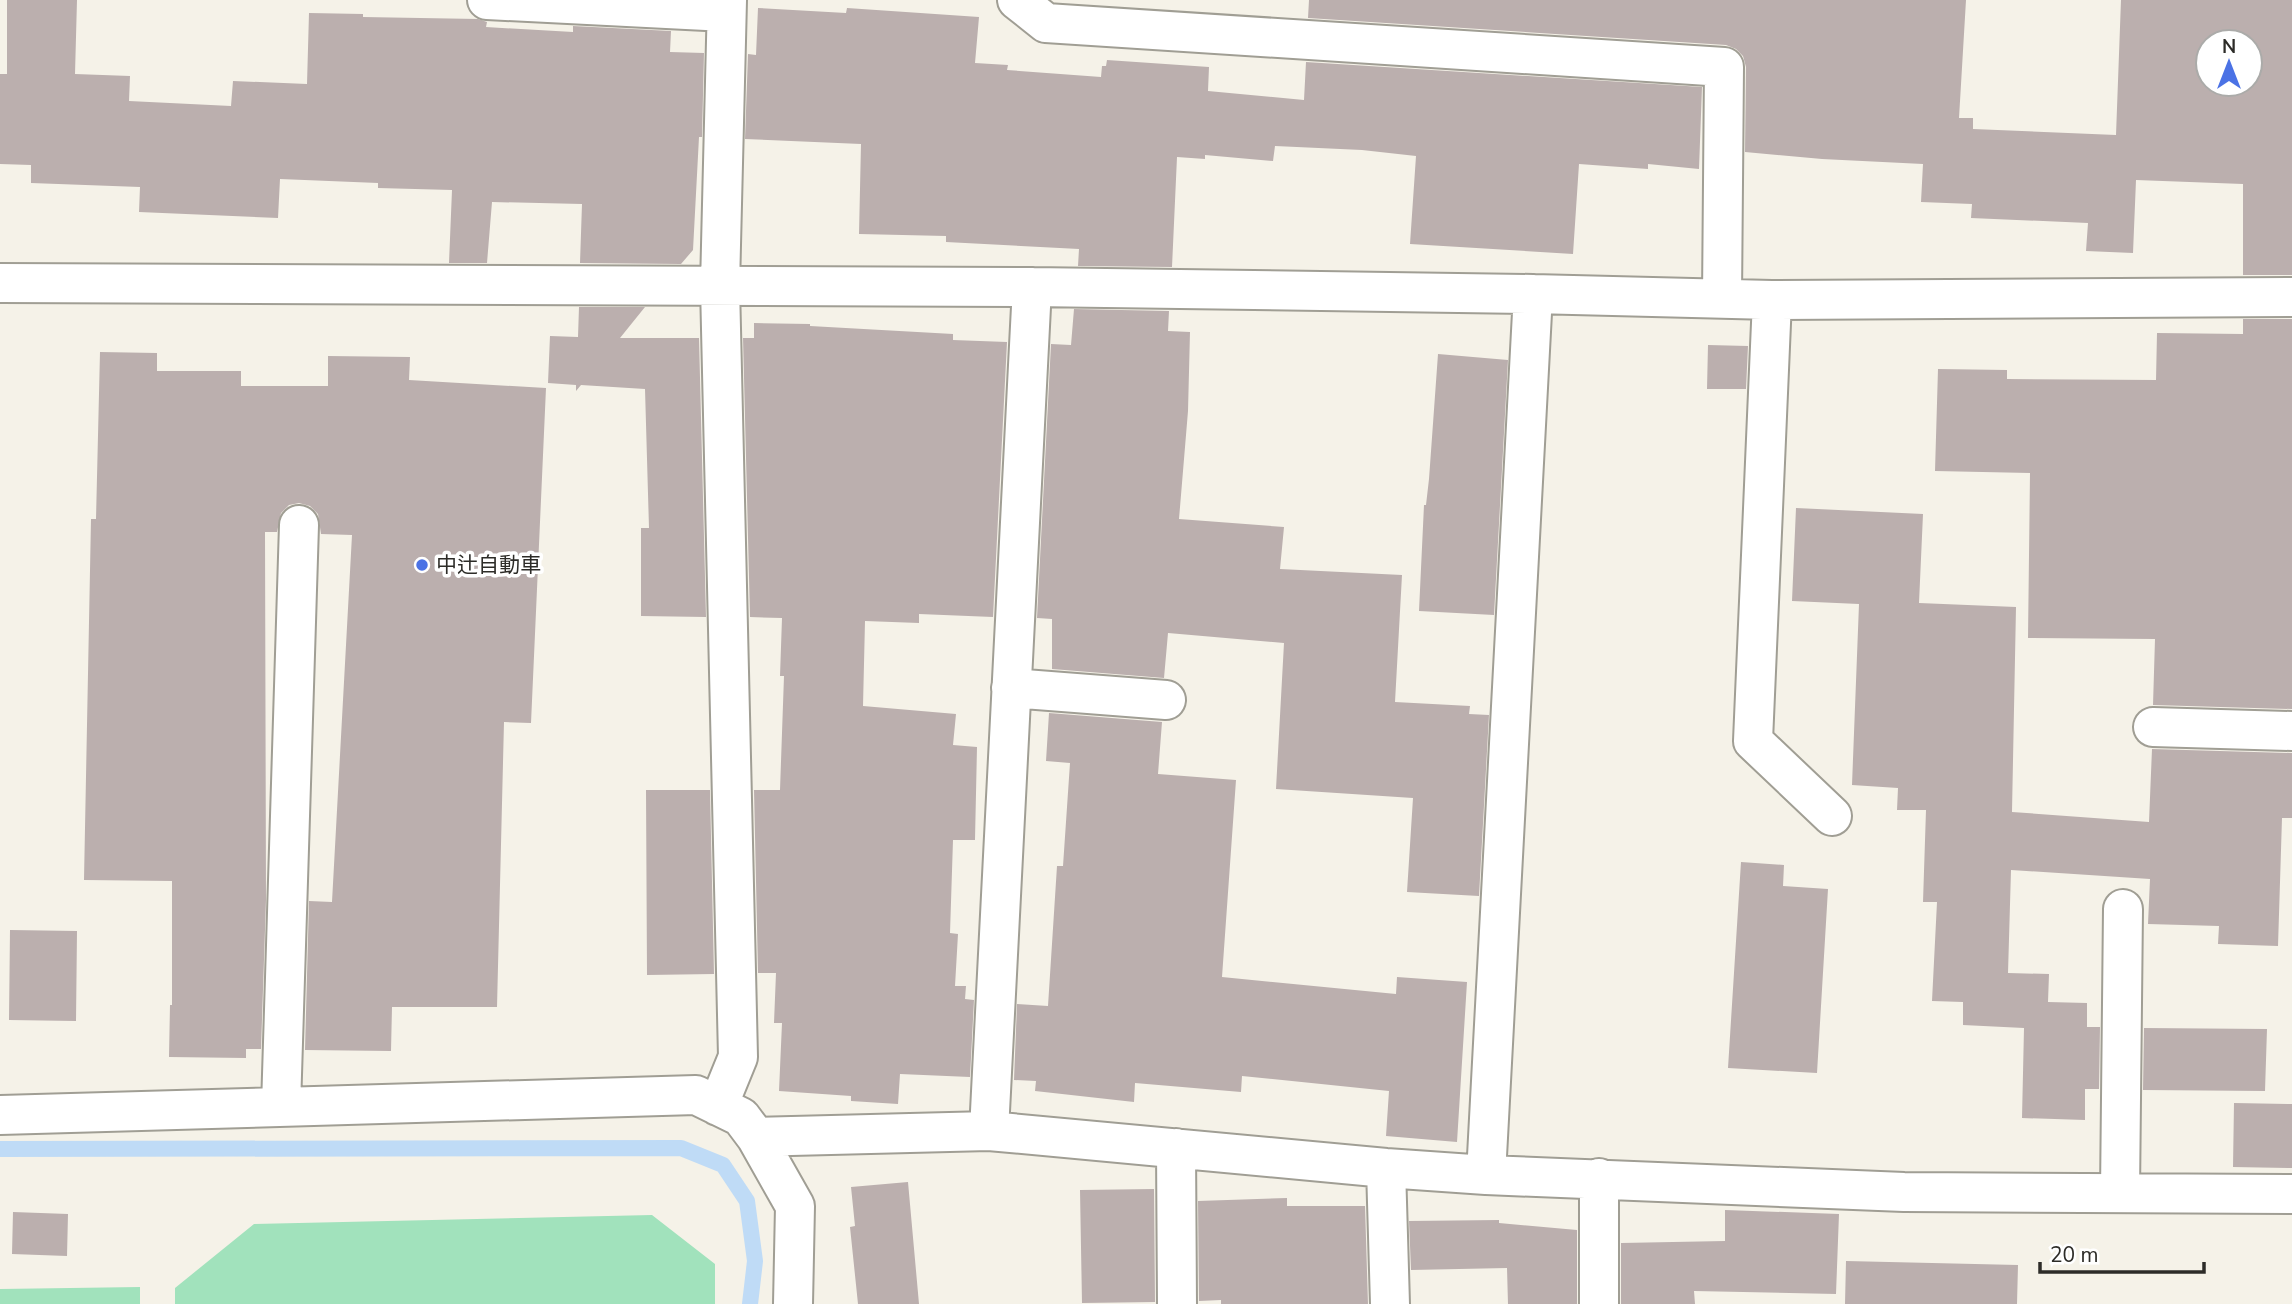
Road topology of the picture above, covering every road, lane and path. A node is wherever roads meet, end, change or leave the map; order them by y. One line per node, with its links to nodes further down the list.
1 (487, 0): 3 (street)
2 (1017, 0): 9 (street)
3 (726, 6): 5 (street)
4 (0, 283): 5 (street)
5 (720, 285): 6 (street); 18 (street)
6 (1032, 287): 7 (street); 12 (street)
7 (1533, 294): 9 (street); 25 (street)
8 (2292, 297): 10 (street)
9 (1723, 298): 10 (street)
10 (1772, 300): 16 (street)
11 (299, 525): 19 (street)
12 (1011, 688): 13 (street); 21 (street)
13 (1166, 700)
14 (2153, 727): 15 (street)
15 (2292, 730)
16 (1832, 816)
17 (2123, 909): 27 (street)
18 (718, 1106): 19 (street); 22 (street)
19 (281, 1107): 20 (street)
20 (0, 1115)
21 (989, 1131): 22 (street); 23 (street)
22 (756, 1137): 29 (street)
23 (1176, 1148): 24 (street); 30 (street)
24 (1386, 1168): 25 (street); 31 (street)
25 (1486, 1174): 26 (street)
26 (1599, 1178): 27 (street); 32 (street)
27 (2120, 1193): 28 (street)
28 (2292, 1194)
29 (793, 1304)
30 (1177, 1304)
31 (1390, 1304)
32 (1599, 1304)

